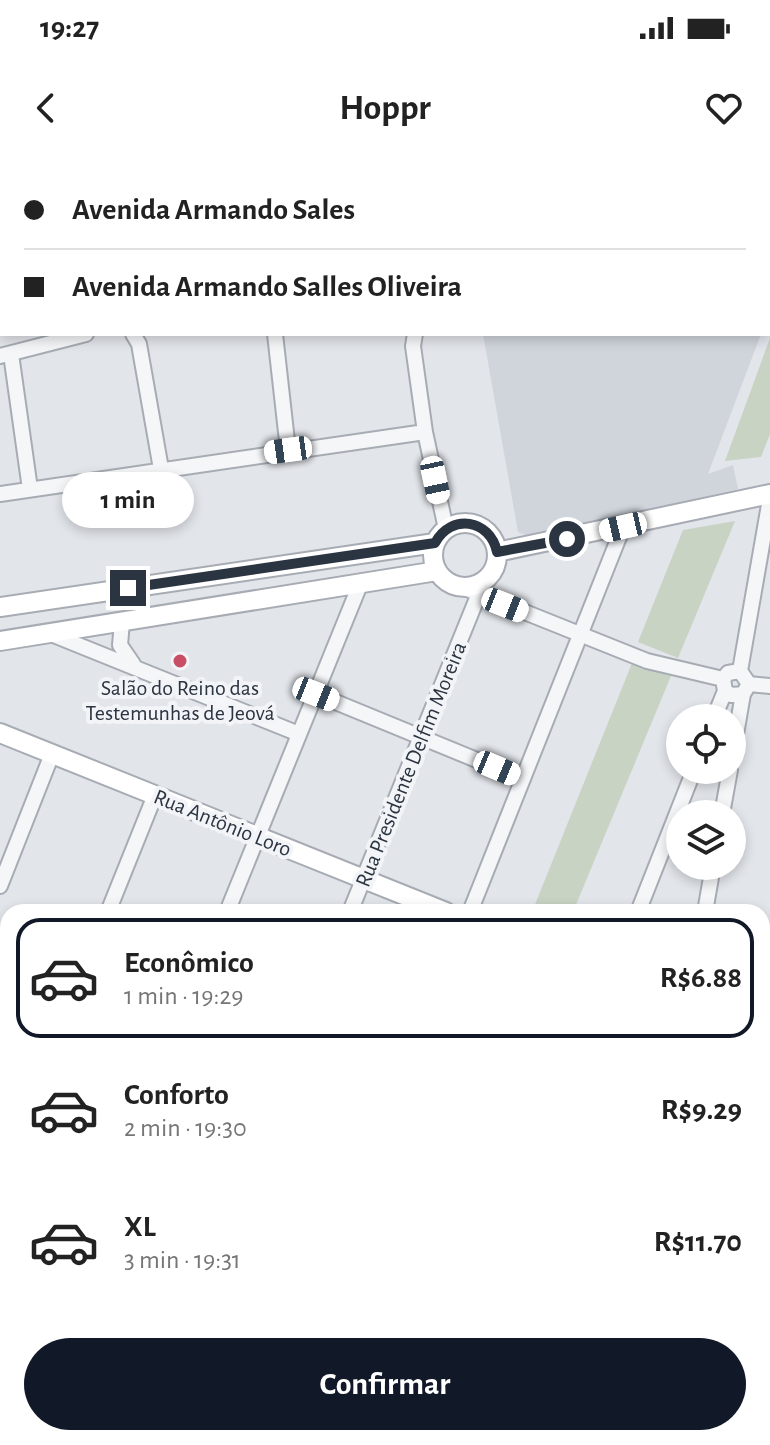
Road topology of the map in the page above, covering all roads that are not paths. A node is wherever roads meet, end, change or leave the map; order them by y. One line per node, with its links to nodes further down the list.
1 (78, 336): 5 (street)
2 (134, 336): 8 (street)
3 (275, 336): 7 (street)
4 (415, 336): 6 (street)
5 (6, 355): 9 (street)
6 (425, 432): 7 (street); 13 (street)
7 (288, 450): 8 (street)
8 (161, 469): 9 (street)
9 (30, 489): 10 (street)
10 (0, 494)
11 (770, 497): 12 (street); 25 (street)
12 (623, 527): 14 (street); 22 (street)
13 (440, 536): 14 (street); 15 (street); 18 (street)
14 (497, 552): 17 (street)
15 (437, 571): 16 (street); 17 (street)
16 (361, 582): 20 (street); 28 (street)
17 (473, 585): 19 (street, Rua Presidente Delfim Moreira); 19 (street, Rua Presidente Delfim Moreira); 22 (street)
18 (0, 607)
19 (470, 616): 33 (street, Rua Presidente Delfim Moreira)
20 (122, 622): 21 (street); 24 (street)
21 (51, 634): 23 (street); 24 (street)
22 (580, 634): 26 (street); 35 (street)
23 (0, 641)
24 (136, 668): 32 (street)
25 (744, 683): 26 (street); 26 (street); 27 (street); 30 (street)
26 (724, 685): 29 (street)
27 (770, 686)
28 (316, 694): 32 (street); 33 (street)
29 (718, 704)
30 (741, 704)
31 (0, 733): 34 (street, Rua Antônio Loro)
32 (299, 734): 38 (street)
33 (421, 737): 35 (street); 39 (street, Rua Presidente Delfim Moreira)
34 (52, 754): 37 (street, Rua Antônio Loro); 41 (street)
35 (523, 779): 46 (street)
36 (688, 784): 47 (street)
37 (155, 795): 38 (street, Rua Antônio Loro); 42 (street)
38 (258, 836): 39 (street, Rua Antônio Loro); 43 (street)
39 (363, 879): 44 (street, Rua Presidente Delfim Moreira); 45 (street, Rua Antônio Loro)
40 (711, 880): 48 (street)
41 (0, 886)
42 (111, 904)
43 (230, 904)
44 (353, 904)
45 (426, 904)
46 (473, 904)
47 (641, 904)
48 (706, 904)

